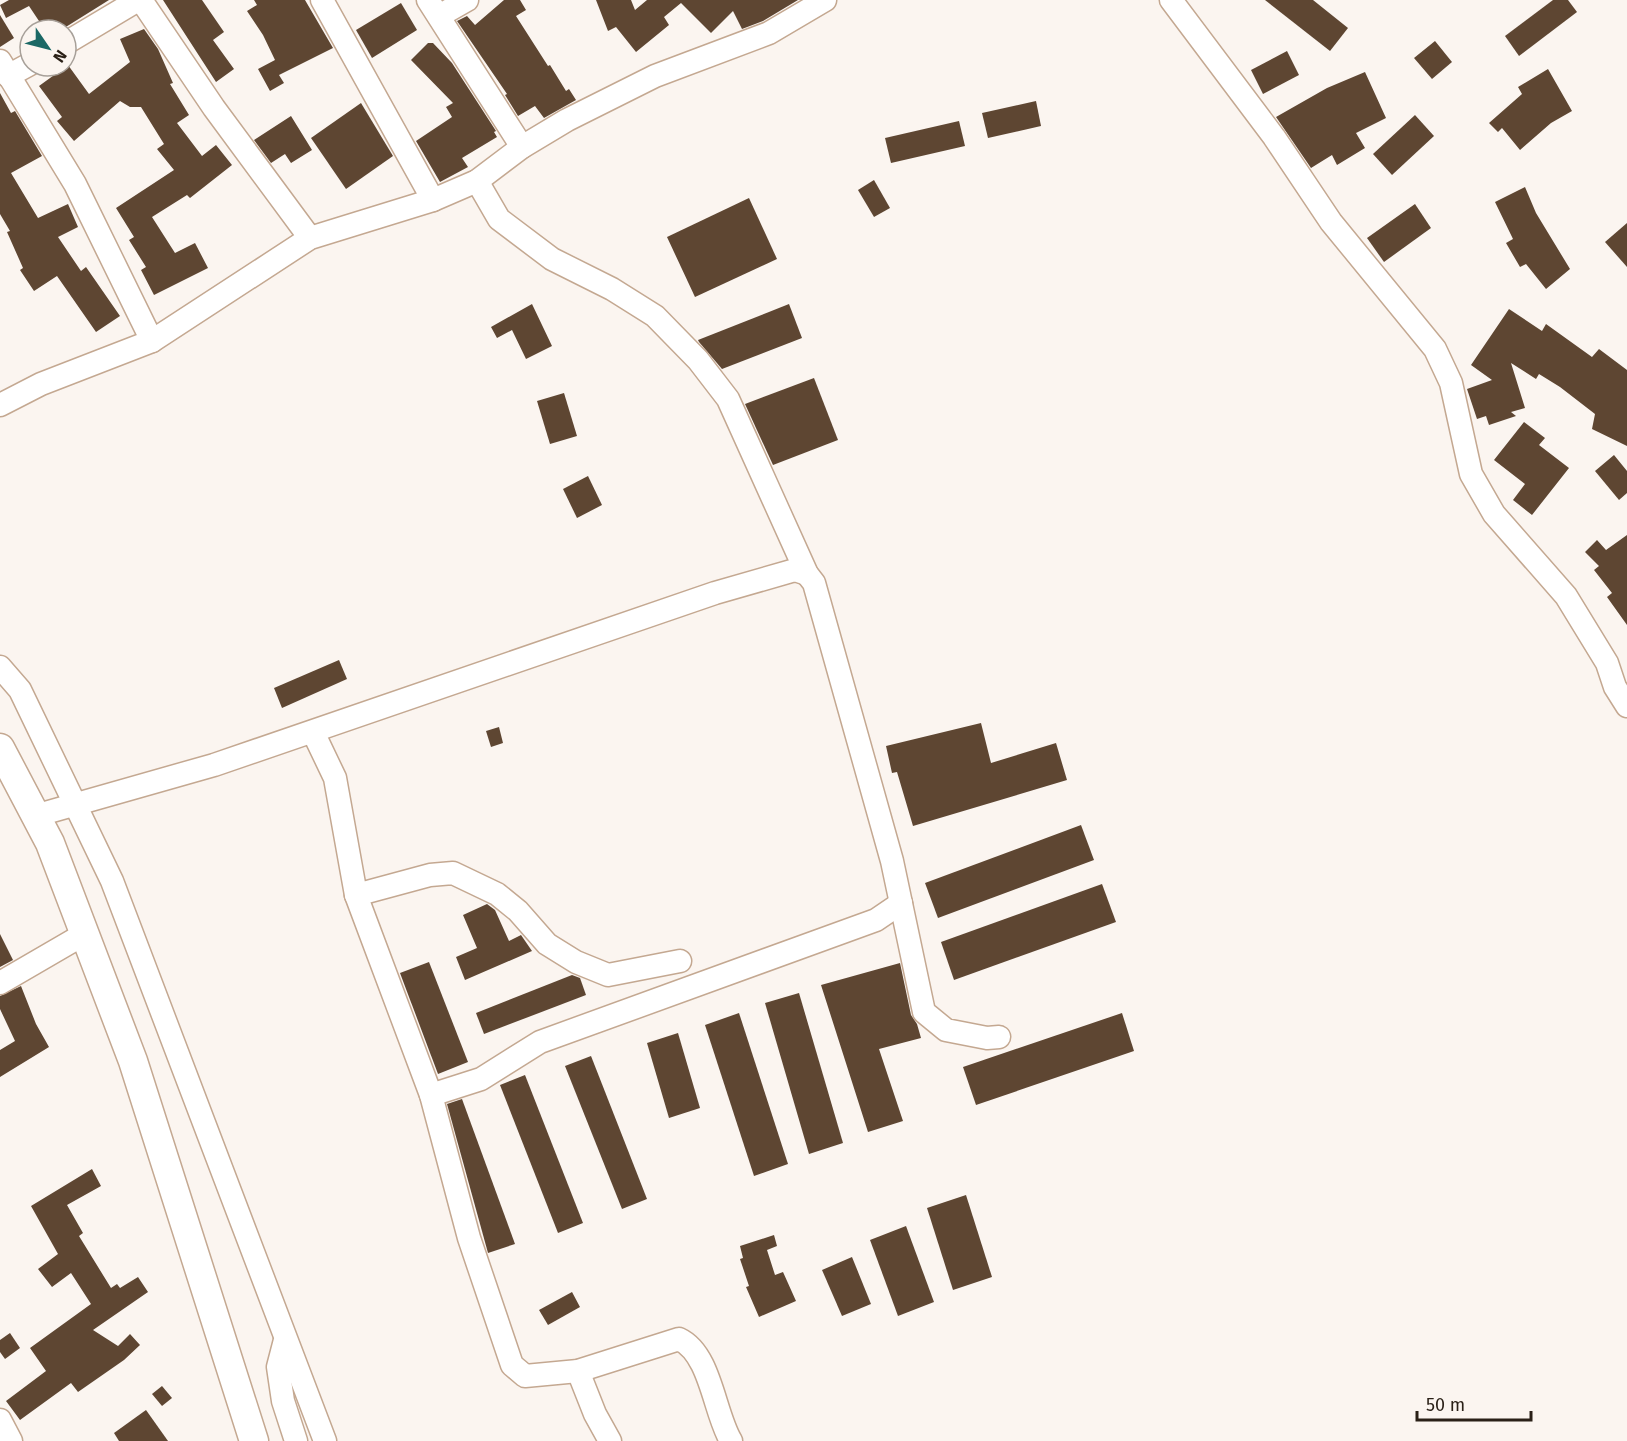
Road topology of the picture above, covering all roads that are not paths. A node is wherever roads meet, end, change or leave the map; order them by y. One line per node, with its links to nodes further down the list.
1 (140, 0): 7 (street); 12 (street)
2 (322, 0): 11 (street)
3 (467, 0): 6 (street)
4 (825, 0): 9 (street)
5 (1171, 0): 17 (street)
6 (434, 8): 9 (street)
7 (78, 35)
8 (4, 68): 13 (street)
9 (522, 147): 10 (street)
10 (477, 181): 11 (street); 15 (street)
11 (433, 200): 12 (street)
12 (310, 238): 13 (street)
13 (152, 341): 14 (street)
14 (0, 405)
15 (807, 574): 19 (street); 24 (street)
16 (0, 667): 21 (street)
17 (1621, 683): 18 (street)
18 (1627, 706)
19 (313, 732): 21 (street); 23 (street)
20 (0, 748): 22 (main road)
21 (75, 805): 22 (street); 30 (street)
22 (38, 815): 25 (main road)
23 (356, 895): 26 (street); 29 (street)
24 (903, 913): 28 (street); 29 (street)
25 (86, 933): 27 (street); 34 (main road)
26 (680, 962)
27 (0, 983)
28 (999, 1037)
29 (431, 1095): 31 (street)
30 (285, 1340): 35 (street); 36 (street)
31 (578, 1371): 37 (street); 38 (street)
32 (0, 1420): 33 (street)
33 (12, 1441)
34 (254, 1441)
35 (296, 1441)
36 (325, 1441)
37 (610, 1441)
38 (731, 1441)

